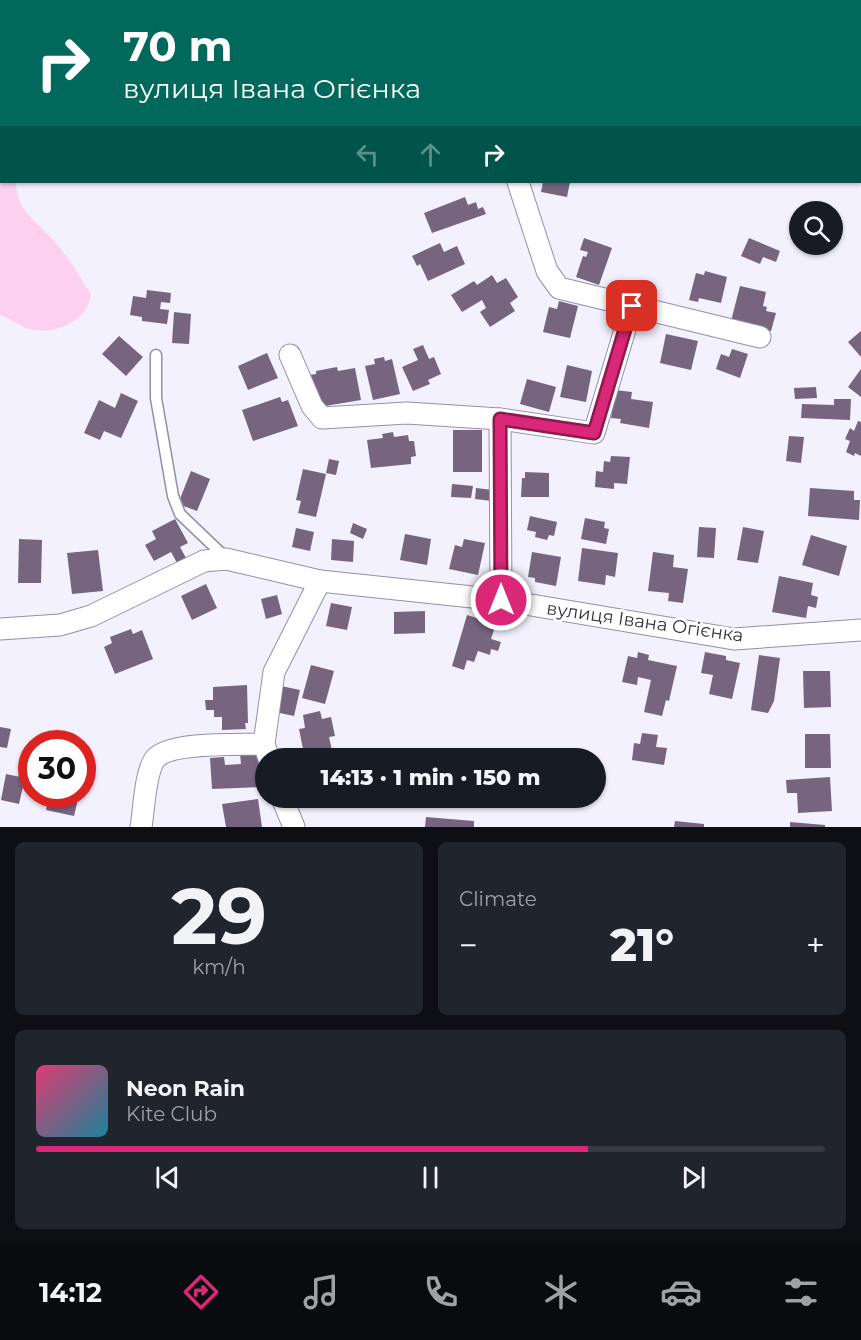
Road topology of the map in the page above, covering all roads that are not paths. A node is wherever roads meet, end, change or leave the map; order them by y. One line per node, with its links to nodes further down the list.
1 (518, 183): 2 (street)
2 (632, 306): 3 (street); 6 (street)
3 (760, 337)
4 (156, 355): 7 (lane)
5 (290, 355): 6 (street)
6 (500, 419): 9 (street)
7 (226, 559): 8 (street, вулиця Івана Огієнка); 10 (street, вулиця Івана Огієнка)
8 (320, 581): 9 (street, вулиця Івана Огієнка); 12 (street)
9 (501, 600): 11 (street, вулиця Івана Огієнка)
10 (0, 629)
11 (861, 630)
12 (267, 748)
13 (255, 751): 15 (street)
14 (286, 808): 16 (street)
15 (141, 827)
16 (294, 827)

